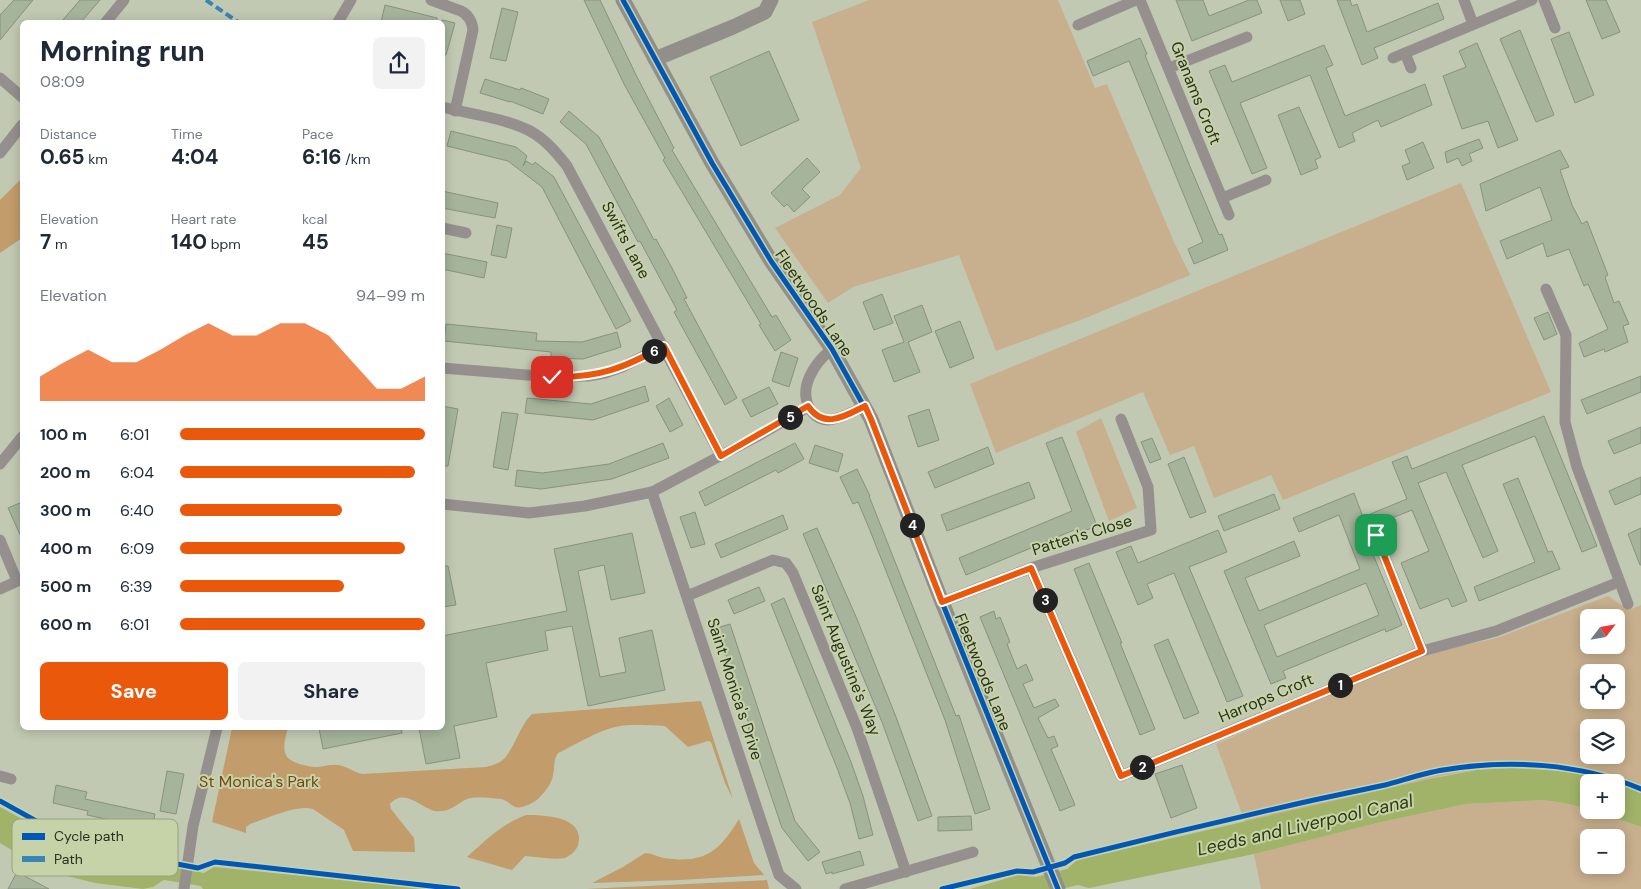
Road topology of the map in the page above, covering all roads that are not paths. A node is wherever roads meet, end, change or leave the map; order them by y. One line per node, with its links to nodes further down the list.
1 (124, 0): 10 (street)
2 (350, 0): 11 (street)
3 (430, 0): 24 (street)
4 (623, 0): 18 (street, Fleetwoods Lane)
5 (771, 0): 18 (street)
6 (1138, 0): 12 (street, Granams Croft); 19 (street, Granams Croft)
7 (1464, 0): 13 (street)
8 (1532, 0): 13 (street)
9 (1544, 0): 14 (street)
10 (108, 20)
11 (339, 20)
12 (1078, 24)
13 (1474, 24): 16 (street)
14 (1555, 28)
15 (1247, 37): 19 (street)
16 (1405, 54): 17 (street); 20 (street)
17 (1393, 58)
18 (655, 59): 34 (street, Fleetwoods Lane)
19 (1169, 68): 28 (street, Granams Croft)
20 (1411, 68)
21 (0, 78): 22 (street)
22 (20, 95)
23 (445, 108): 24 (street, Swifts Lane)
24 (456, 110): 33 (street, Swifts Lane)
25 (20, 128): 26 (street)
26 (0, 153)
27 (1266, 180): 28 (street)
28 (1222, 198): 29 (street, Granams Croft)
29 (1229, 215)
30 (445, 229): 31 (street)
31 (466, 233)
32 (1546, 288): 48 (street)
33 (664, 346): 35 (street); 40 (street, Swifts Lane)
34 (832, 349): 36 (street); 37 (street, Fleetwoods Lane)
35 (445, 368)
36 (808, 406): 37 (street); 40 (street)
37 (865, 406): 51 (street, Fleetwoods Lane)
38 (1121, 419): 46 (street, Patten's Close)
39 (20, 439): 41 (street)
40 (721, 456): 42 (street)
41 (0, 464)
42 (652, 492): 43 (street); 50 (street, Saint Monica's Drive)
43 (445, 504)
44 (1376, 535): 53 (street)
45 (0, 540): 47 (street)
46 (1031, 568): 51 (street, Patten's Close); 53 (street, Harrops Croft)
47 (20, 580): 49 (street)
48 (1619, 582): 52 (street); 53 (street, Harrops Croft)
49 (0, 589)
50 (687, 596): 56 (street, Saint Augustine's Way); 58 (street, Saint Monica's Drive)
51 (942, 602): 60 (street, Fleetwoods Lane)
52 (1628, 604)
53 (1422, 651)
54 (217, 730): 57 (street)
55 (973, 852): 56 (street)
56 (906, 872): 59 (street)
57 (184, 889)
58 (796, 889)
59 (845, 889)
60 (1058, 889)

